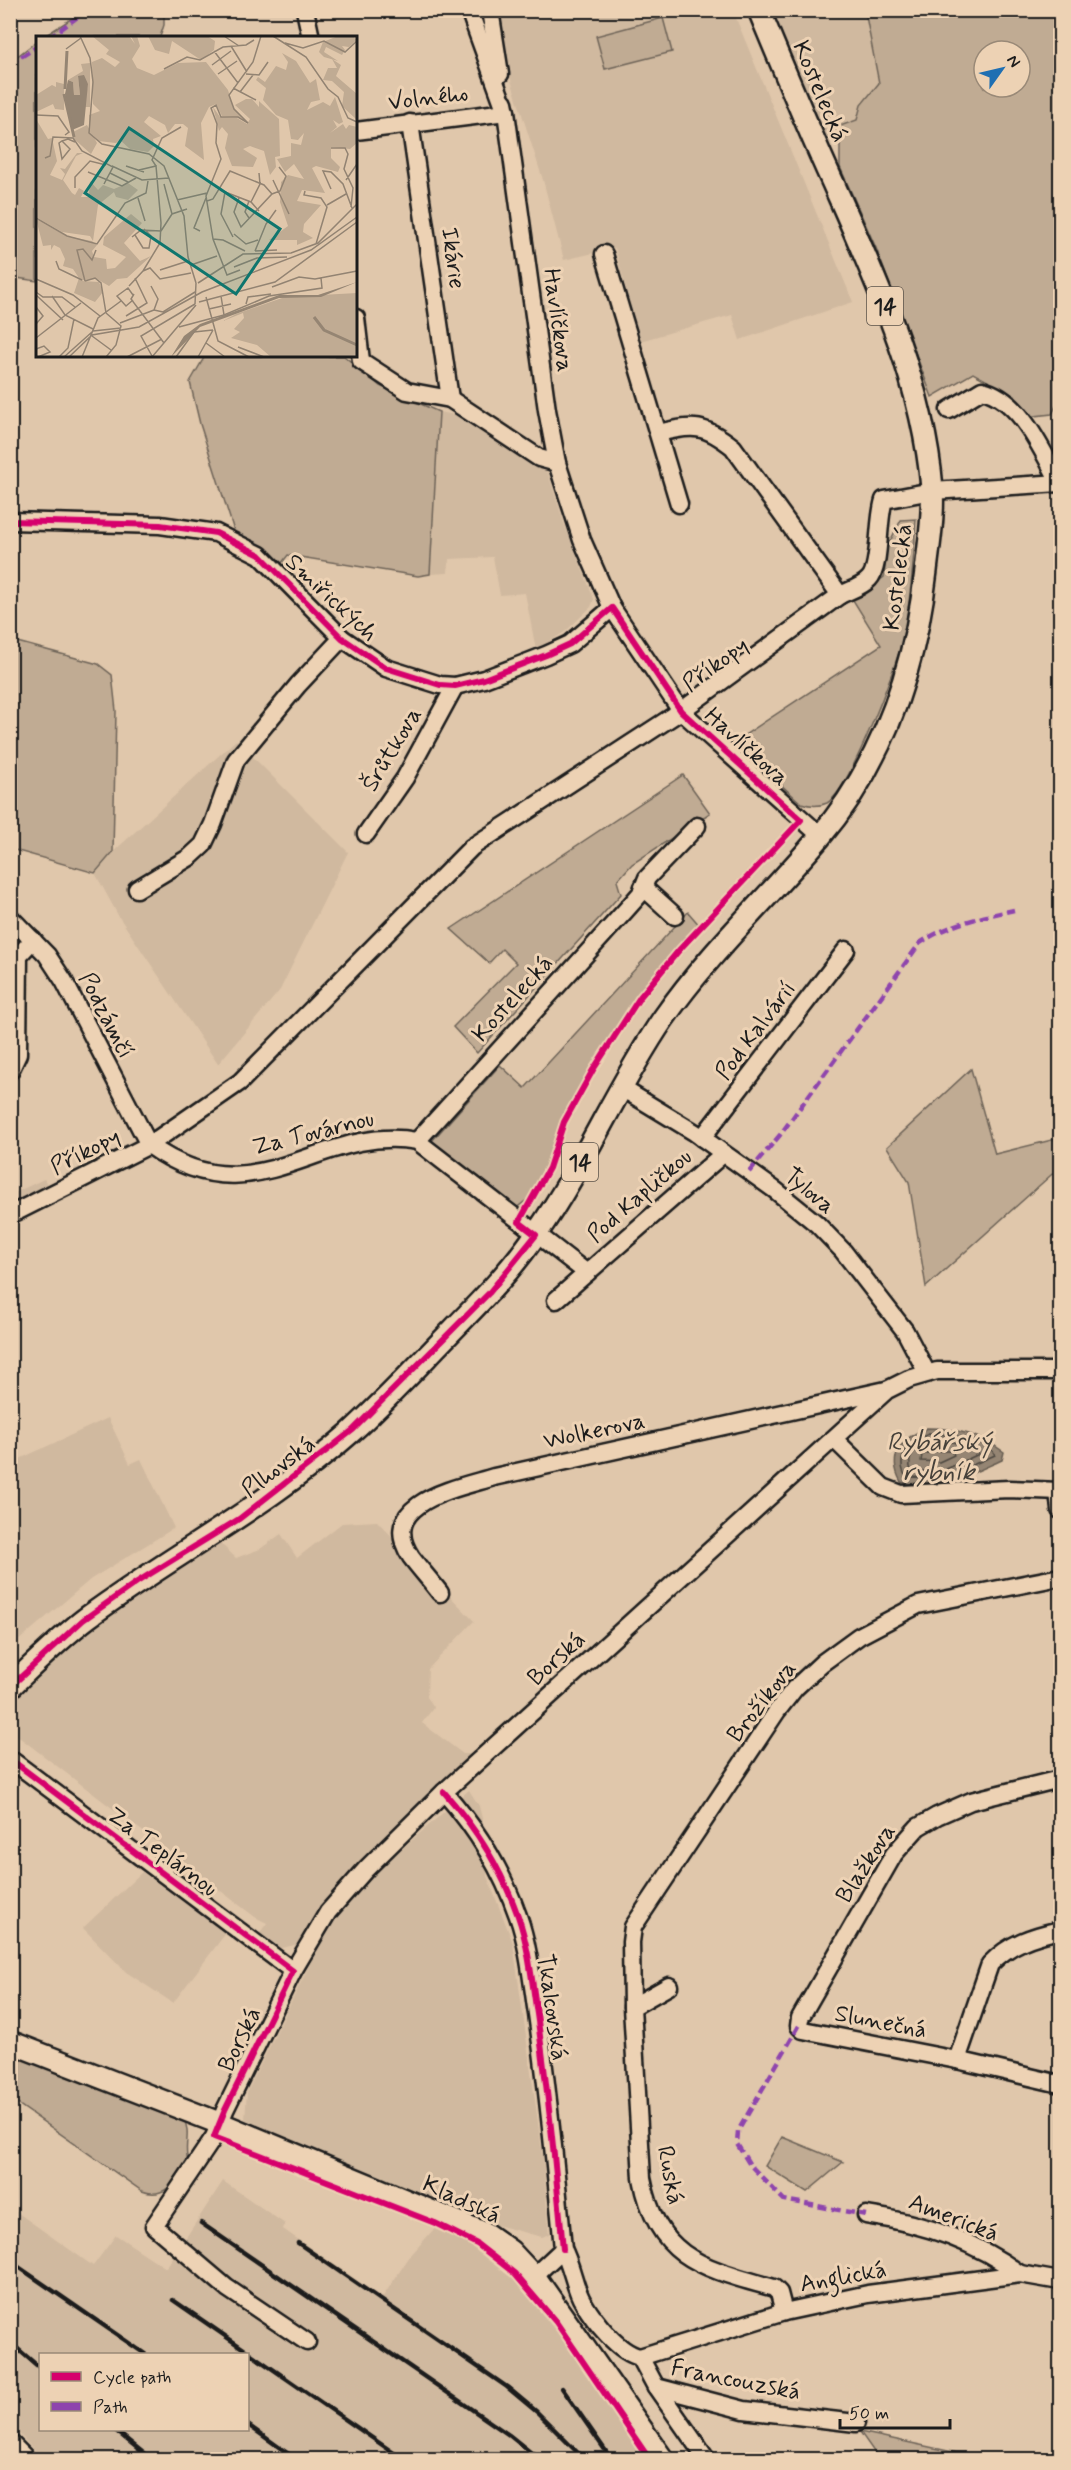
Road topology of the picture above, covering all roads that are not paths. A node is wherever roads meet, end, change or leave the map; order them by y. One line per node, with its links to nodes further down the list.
1 (306, 10): 5 (street)
2 (469, 10): 6 (street, Havlíčkova)
3 (490, 10): 6 (street)
4 (759, 10): 16 (main road, Kostelecká / 14)
5 (311, 36)
6 (506, 112): 7 (street, Volného); 14 (street, Havlíčkova)
7 (410, 123): 8 (street, Volného); 11 (street, Ikárie)
8 (357, 131)
9 (604, 254): 13 (street)
10 (357, 327): 11 (street)
11 (450, 399): 14 (street)
12 (950, 410): 15 (street)
13 (659, 433): 17 (street); 19 (street)
14 (557, 463): 20 (street, Havlíčkova)
15 (1060, 483): 16 (street)
16 (932, 491): 19 (street, Příkopy); 26 (main road, Kostelecká / 14)
17 (679, 504)
18 (10, 522): 21 (street, Smiřických)
19 (840, 595): 23 (street, Příkopy)
20 (612, 608): 22 (street, Smiřických); 23 (street, Havlíčkova)
21 (342, 638): 22 (street, Smiřických); 28 (street, Smiřických)
22 (455, 686): 25 (street, Šrůtkova)
23 (681, 711): 26 (street, Havlíčkova); 37 (street, Příkopy)
24 (697, 826): 27 (street, Kostelecká)
25 (366, 834)
26 (821, 836): 34 (main road, Kostelecká / 14)
27 (643, 887): 30 (street); 36 (street, Kostelecká)
28 (137, 889)
29 (10, 916): 31 (street, Podzámčí)
30 (675, 916)
31 (33, 940): 33 (street); 37 (street, Podzámčí)
32 (846, 950): 35 (street, Pod Kalvárií)
33 (10, 1071)
34 (620, 1087): 35 (street, Tylova); 40 (main road, 14)
35 (702, 1138): 38 (street, Tylova)
36 (417, 1141): 37 (street, Za Továrnou); 40 (street)
37 (149, 1145): 39 (street, Příkopy)
38 (723, 1154): 41 (street, Pod Kapličkou); 44 (street, Tylova)
39 (10, 1215)
40 (536, 1235): 41 (street, Pod Kapličkou); 51 (main road, Plhovská / 14)
41 (587, 1273): 42 (street, Pod Kapličkou)
42 (556, 1300)
43 (1060, 1371): 44 (street, Borská)
44 (927, 1373): 45 (street, Borská)
45 (887, 1390): 46 (street, Borská); 50 (street, Wolkerova)
46 (834, 1439): 47 (street); 54 (street, Borská)
47 (1059, 1491): 48 (street)
48 (1060, 1510)
49 (1060, 1577): 55 (street, Brožíkova)
50 (440, 1593)
51 (11, 1686)
52 (10, 1759): 57 (street, Za Teplárnou)
53 (1060, 1779): 60 (street, Blažkova)
54 (444, 1792): 57 (street, Borská); 66 (street, Tkalcovská)
55 (675, 1863): 59 (street, Ruská)
56 (1060, 1930): 62 (street, Slunečná)
57 (293, 1971): 64 (street, Borská)
58 (669, 1986): 59 (street)
59 (632, 2007): 70 (street, Ruská)
60 (799, 2026): 62 (street, Slunečná)
61 (10, 2042): 64 (main road, Kladská)
62 (957, 2060): 63 (street, Slunečná)
63 (1060, 2084)
64 (217, 2130): 68 (main road, Kladská); 71 (street, Borská)
65 (866, 2215): 67 (street, Americká)
66 (563, 2249): 68 (street); 72 (street, Tkalcovská)
67 (1020, 2274): 69 (street, Anglická); 70 (street, Anglická)
68 (534, 2276): 77 (main road, Kladská)
69 (1060, 2281)
70 (784, 2312): 72 (street, Anglická)
71 (307, 2342)
72 (640, 2357): 73 (street)
73 (656, 2387): 74 (street, Francouzská); 78 (street, Francouzská)
74 (856, 2423)
75 (10, 2445): 76 (main road)
76 (24, 2460)
77 (663, 2460)
78 (707, 2460)

